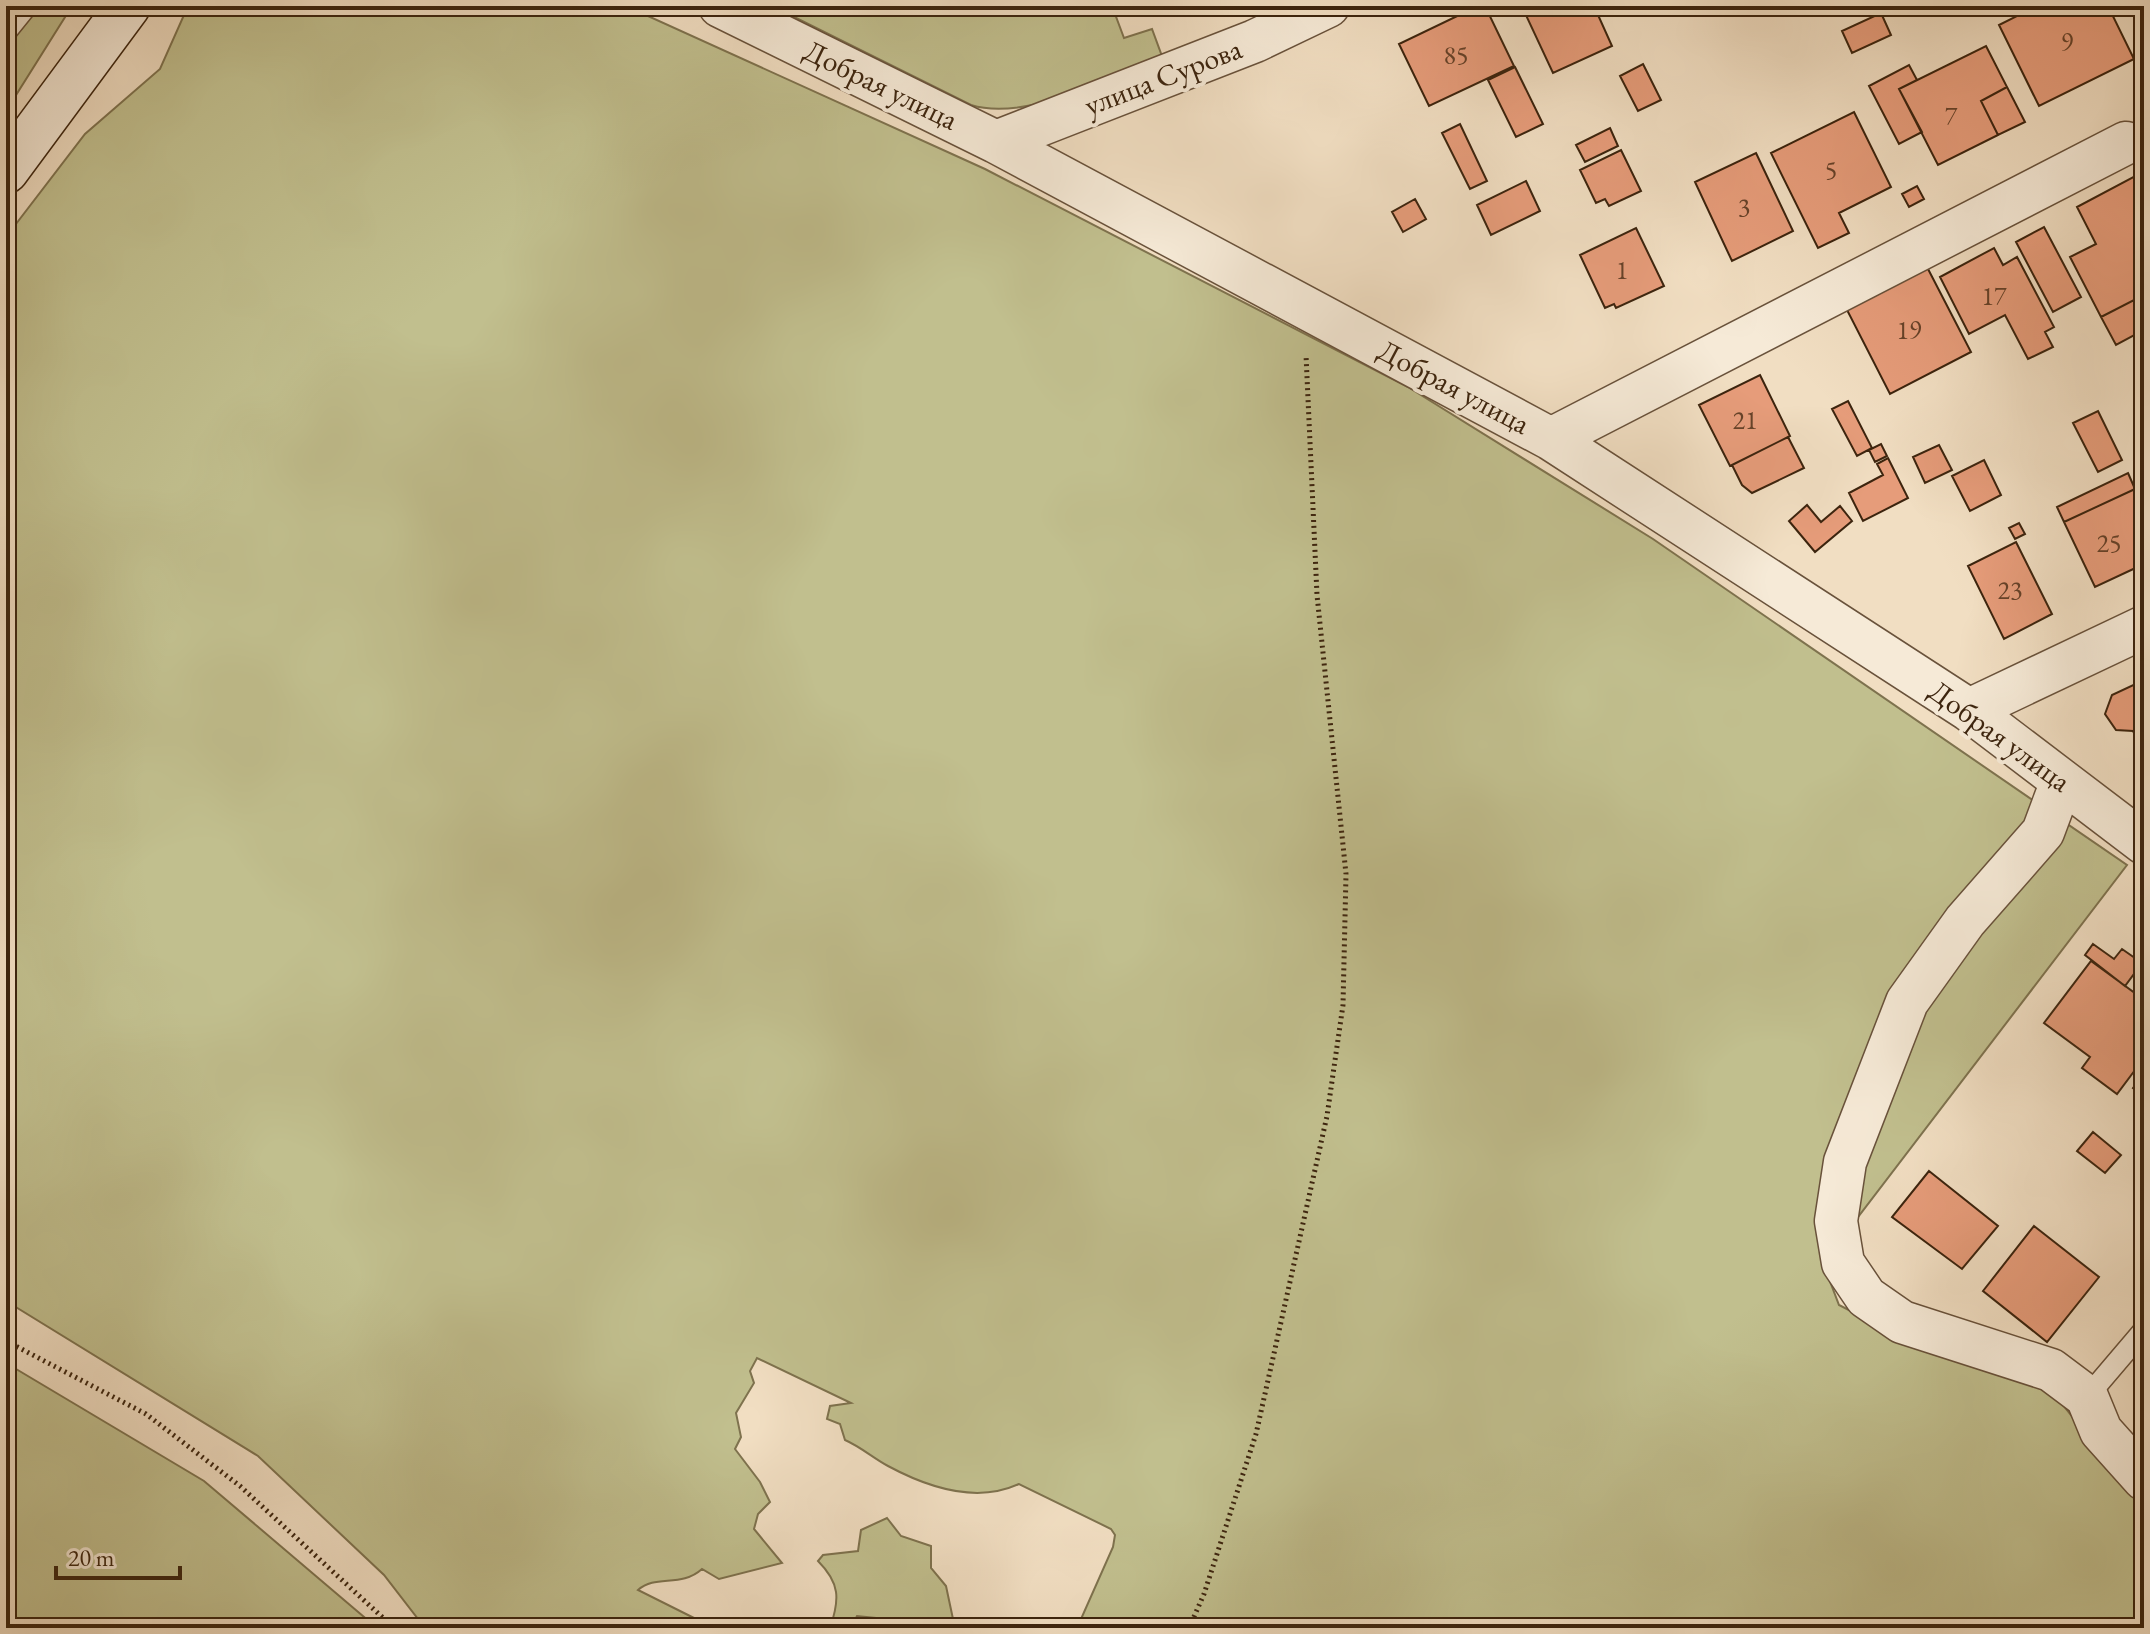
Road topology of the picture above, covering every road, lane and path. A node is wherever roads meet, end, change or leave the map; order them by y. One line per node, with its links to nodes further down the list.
1 (27, 6): 5 (lane)
2 (128, 6): 8 (street)
3 (720, 6): 6 (street, Добрая улица)
4 (1328, 6): 6 (street, улица Сурова)
5 (6, 32)
6 (996, 142): 9 (street, Добрая улица)
7 (2126, 143): 10 (street)
8 (6, 171)
9 (1304, 307): 10 (street, Добрая улица); 20 (path)
10 (1551, 439): 12 (street, Добрая улица)
11 (2144, 627): 12 (street)
12 (1969, 710): 13 (street, Добрая улица)
13 (2062, 781): 14 (street, Добрая улица); 17 (street)
14 (2144, 843)
15 (2144, 1330): 17 (lane)
16 (6, 1341): 19 (path)
17 (2087, 1397): 18 (street)
18 (2144, 1479)
19 (394, 1628)
20 (1189, 1628)

